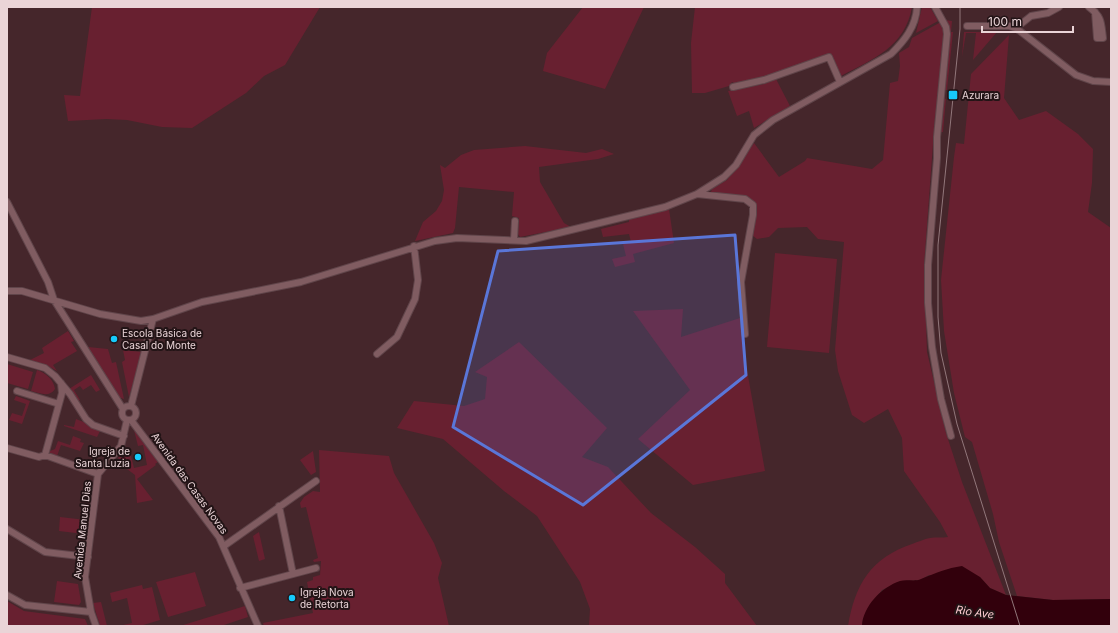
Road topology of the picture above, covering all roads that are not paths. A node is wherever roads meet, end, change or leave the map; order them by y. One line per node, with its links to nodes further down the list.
1 (917, 7): 8 (street)
2 (935, 7): 29 (street)
3 (1059, 7): 7 (street)
4 (1088, 7): 5 (street)
5 (1095, 12)
6 (967, 26): 7 (street)
7 (1016, 28): 9 (street)
8 (840, 82): 10 (street); 11 (street)
9 (1111, 82)
10 (733, 87)
11 (697, 194): 14 (street); 19 (street)
12 (7, 202): 17 (street)
13 (515, 221): 14 (street)
14 (514, 240): 15 (street)
15 (414, 246): 18 (street); 20 (street)
16 (7, 291): 17 (street)
17 (54, 300): 18 (street); 26 (street)
18 (153, 319): 25 (street)
19 (745, 334)
20 (377, 354)
21 (7, 357): 22 (street)
22 (61, 383): 24 (street); 28 (street)
23 (17, 391): 24 (street)
24 (59, 404): 31 (street)
25 (131, 406): 26 (street); 27 (street)
26 (123, 409): 27 (street)
27 (129, 420): 28 (street, Avenida Manuel Dias); 36 (street, Avenida das Casas Novas)
28 (124, 436): 32 (street, Avenida Manuel Dias)
29 (951, 436)
30 (7, 448): 31 (street)
31 (45, 454): 32 (street)
32 (98, 474): 37 (street, Avenida Manuel Dias)
33 (316, 481): 34 (street)
34 (278, 506): 36 (street); 39 (street)
35 (7, 529): 37 (street)
36 (224, 546): 40 (street, Avenida das Casas Novas)
37 (88, 557): 42 (street, Avenida Manuel Dias)
38 (316, 568): 39 (street)
39 (293, 574): 40 (street)
40 (240, 588): 44 (street, Avenida das Casas Novas)
41 (7, 594): 42 (street)
42 (91, 612): 43 (street, Avenida Manuel Dias)
43 (96, 626)
44 (258, 626)

